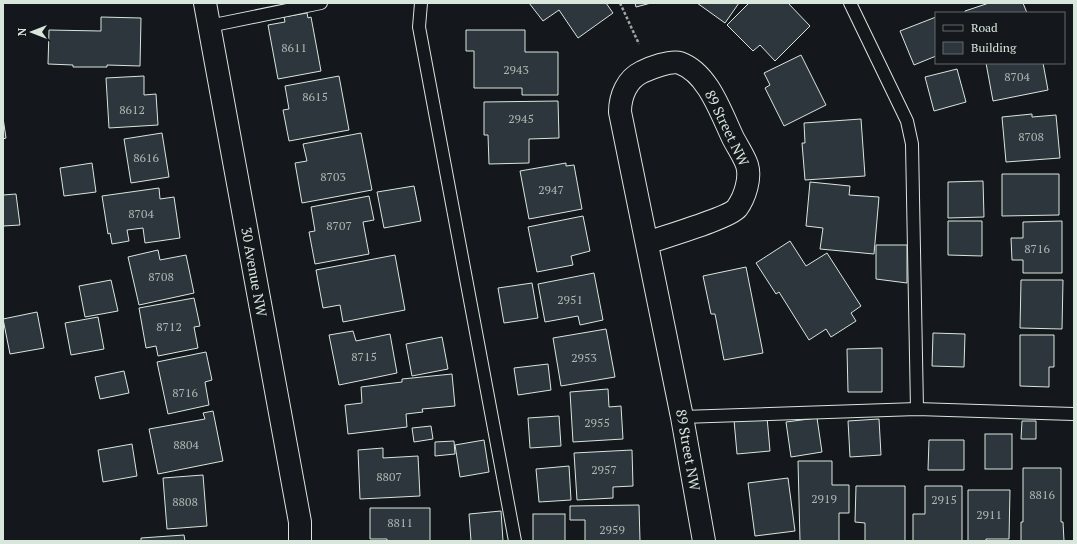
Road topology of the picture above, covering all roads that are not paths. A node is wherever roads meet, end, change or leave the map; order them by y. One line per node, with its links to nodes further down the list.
1 (205, 3): 5 (street, 30 Avenue NW)
2 (321, 3): 5 (lane)
3 (421, 3): 11 (lane)
4 (850, 3): 7 (lane)
5 (209, 26): 10 (street, 30 Avenue NW)
6 (647, 243): 6 (street, 89 Street NW); 9 (street, 89 Street NW)
7 (917, 409): 8 (lane); 9 (lane)
8 (1074, 414)
9 (682, 417): 12 (street, 89 Street NW)
10 (300, 541)
11 (514, 541)
12 (704, 541)

